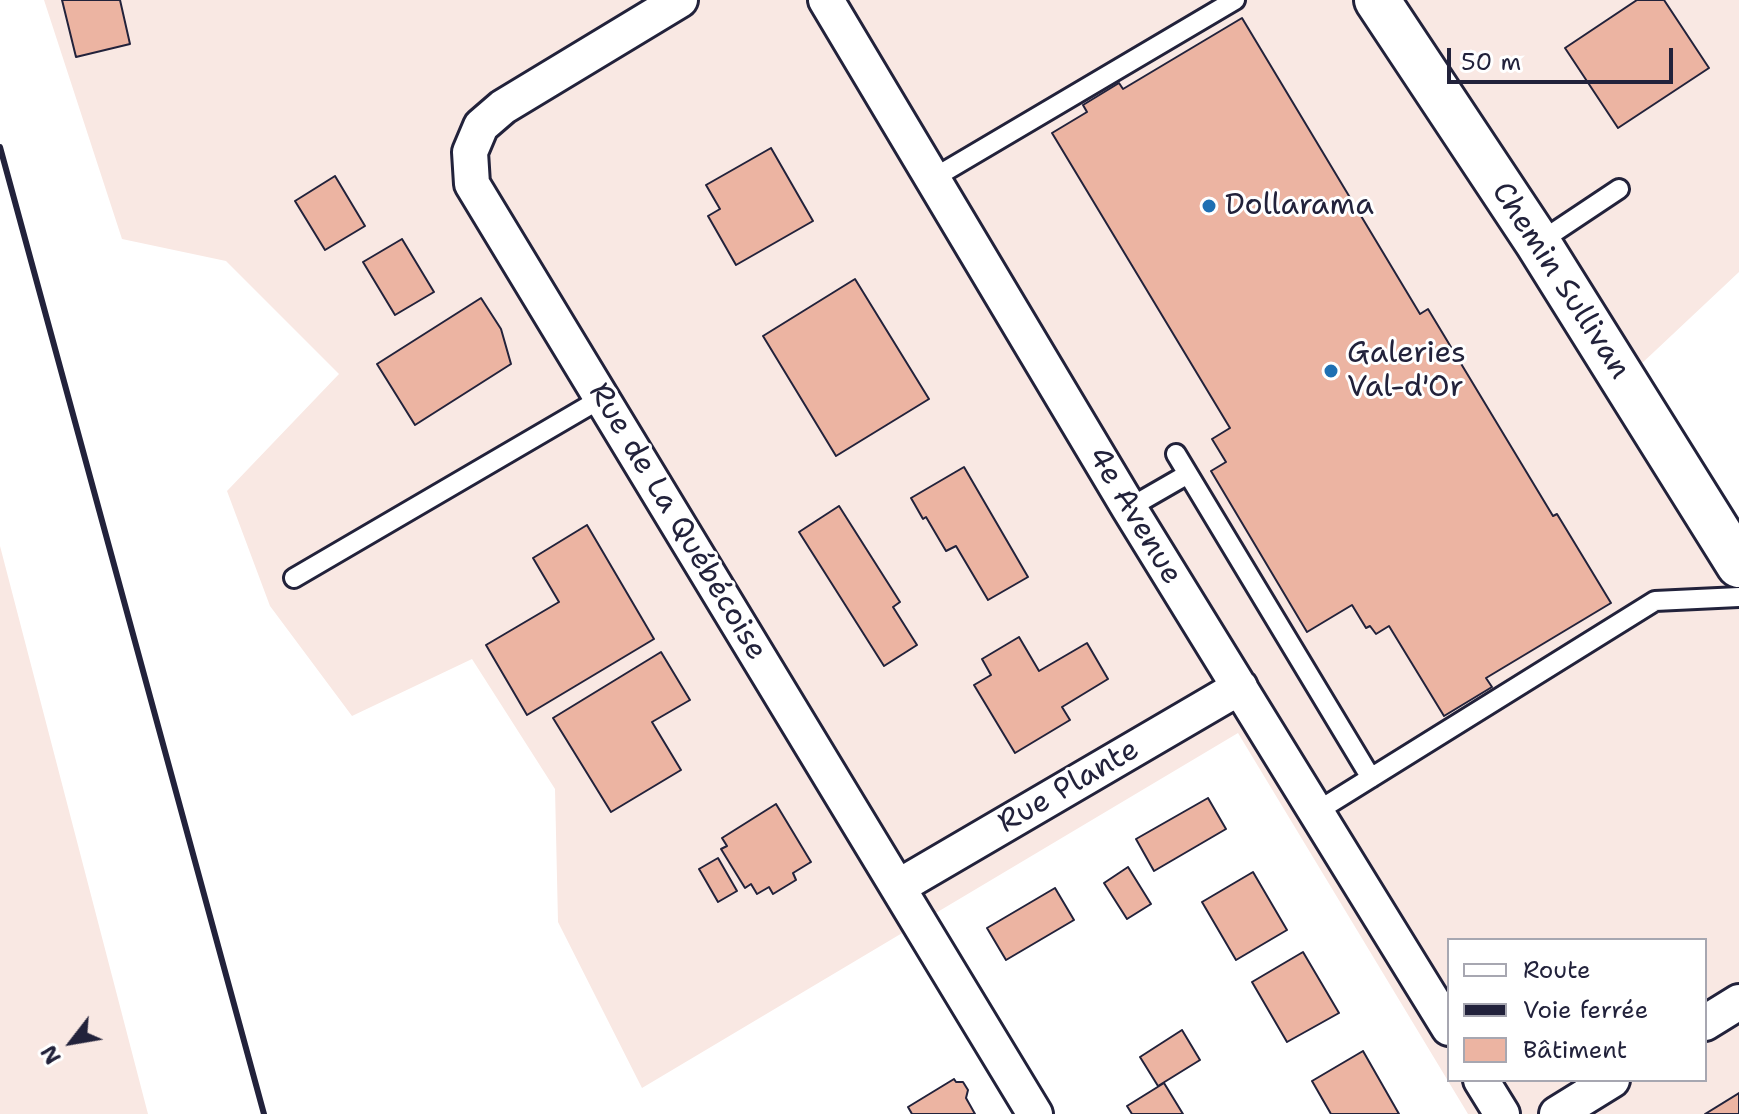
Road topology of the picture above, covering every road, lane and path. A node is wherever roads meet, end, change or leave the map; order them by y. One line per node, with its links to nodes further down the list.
1 (680, 0): 8 (street, Rue de La Québécoise)
2 (826, 0): 5 (street, 4e Avenue)
3 (1235, 0): 5 (lane)
4 (1377, 0): 7 (street, Chemin Sullivan)
5 (932, 179): 11 (street, 4e Avenue)
6 (1619, 189): 7 (lane)
7 (1538, 243): 12 (street, Chemin Sullivan)
8 (602, 398): 13 (lane); 18 (street, Rue de La Québécoise)
9 (1176, 454): 10 (lane)
10 (1188, 474): 11 (lane); 16 (lane)
11 (1129, 508): 15 (street, 4e Avenue)
12 (1739, 565)
13 (294, 578)
14 (1739, 597): 16 (lane)
15 (1240, 687): 17 (street, 4e Avenue); 18 (street, Rue Plante)
16 (1371, 778): 17 (lane)
17 (1316, 812): 21 (street, 4e Avenue)
18 (898, 887): 24 (street, Rue de La Québécoise)
19 (1739, 1002): 20 (street)
20 (1707, 1022)
21 (1447, 1025)
22 (1482, 1082): 25 (street)
23 (1609, 1082): 26 (street)
24 (1035, 1114)
25 (1502, 1114)
26 (1557, 1114)

